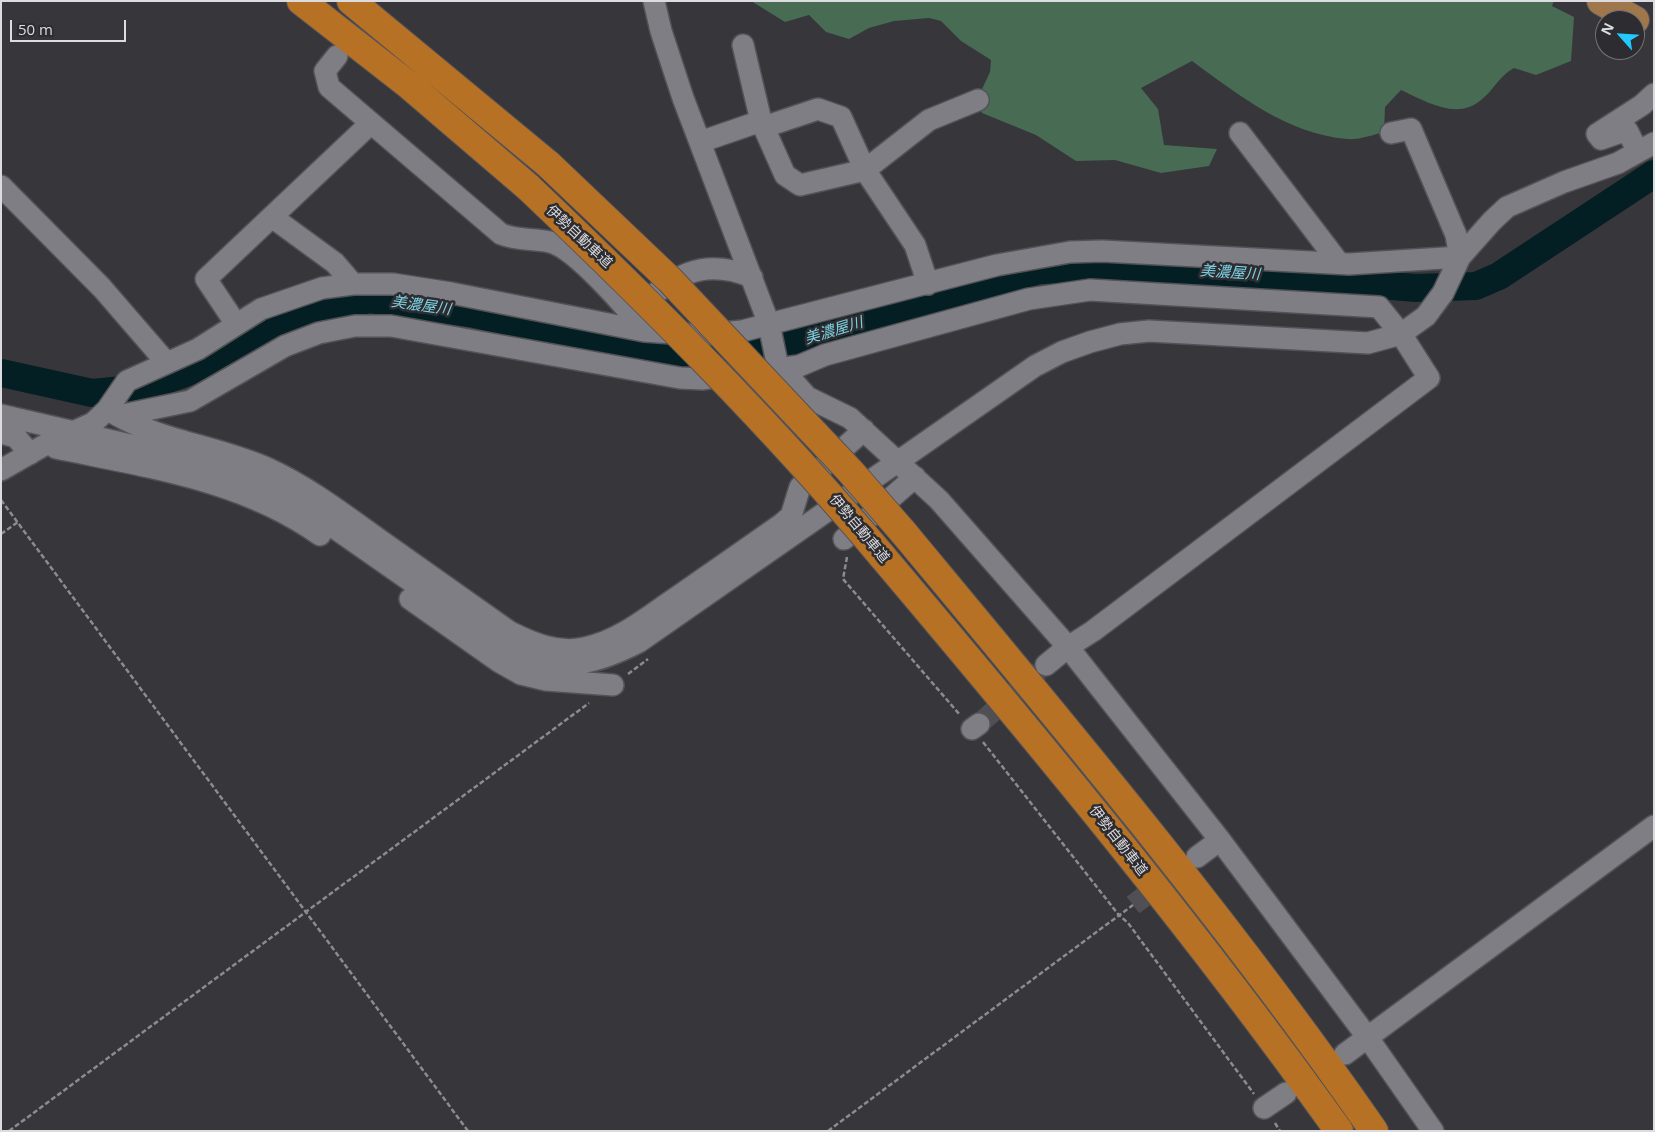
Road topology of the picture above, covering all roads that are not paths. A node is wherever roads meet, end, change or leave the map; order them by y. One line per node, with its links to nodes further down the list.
1 (301, 1): 51 (highway, 伊勢自動車道, bridge)
2 (350, 1): 52 (highway, bridge)
3 (654, 1): 14 (street)
4 (1601, 1): 5 (main road)
5 (1617, 10)
6 (743, 45): 11 (street)
7 (337, 56): 10 (street)
8 (1654, 94): 15 (street)
9 (978, 100): 16 (street)
10 (371, 123): 18 (street); 24 (street)
11 (763, 124): 14 (street); 16 (street); 16 (street)
12 (1240, 133): 19 (street)
13 (1392, 133): 20 (street)
14 (700, 142): 21 (street)
15 (1646, 148): 20 (street)
16 (865, 170): 23 (street)
17 (1, 186): 28 (street)
18 (272, 217): 22 (street); 25 (street)
19 (1339, 263): 20 (street); 23 (street)
20 (1458, 263): 27 (street)
21 (752, 277): 24 (street); 26 (street)
22 (353, 284): 24 (street); 25 (street)
23 (928, 284): 26 (street)
24 (638, 323): 26 (street)
25 (236, 324): 28 (street)
26 (770, 328): 29 (street)
27 (1400, 334): 29 (street); 37 (street); 41 (street)
28 (166, 362): 30 (street)
29 (779, 366): 30 (street); 32 (street)
30 (112, 413): 32 (street); 33 (street)
31 (1, 416): 33 (street)
32 (864, 430): 37 (street)
33 (71, 432): 35 (street); 37 (street)
34 (1, 433): 36 (street)
35 (50, 442): 36 (street); 43 (street)
36 (30, 454): 38 (street)
37 (898, 460): 39 (street)
38 (1, 470)
39 (915, 477): 40 (street); 41 (street)
40 (844, 539)
41 (1068, 647): 42 (street); 45 (street)
42 (1046, 665)
43 (613, 685)
44 (1654, 826): 47 (street)
45 (1220, 840): 46 (street); 47 (street)
46 (1197, 857)
47 (1368, 1038): 48 (street); 53 (street)
48 (1345, 1054)
49 (1286, 1094): 50 (street)
50 (1264, 1108)
51 (1339, 1131)
52 (1374, 1131)
53 (1433, 1131)

